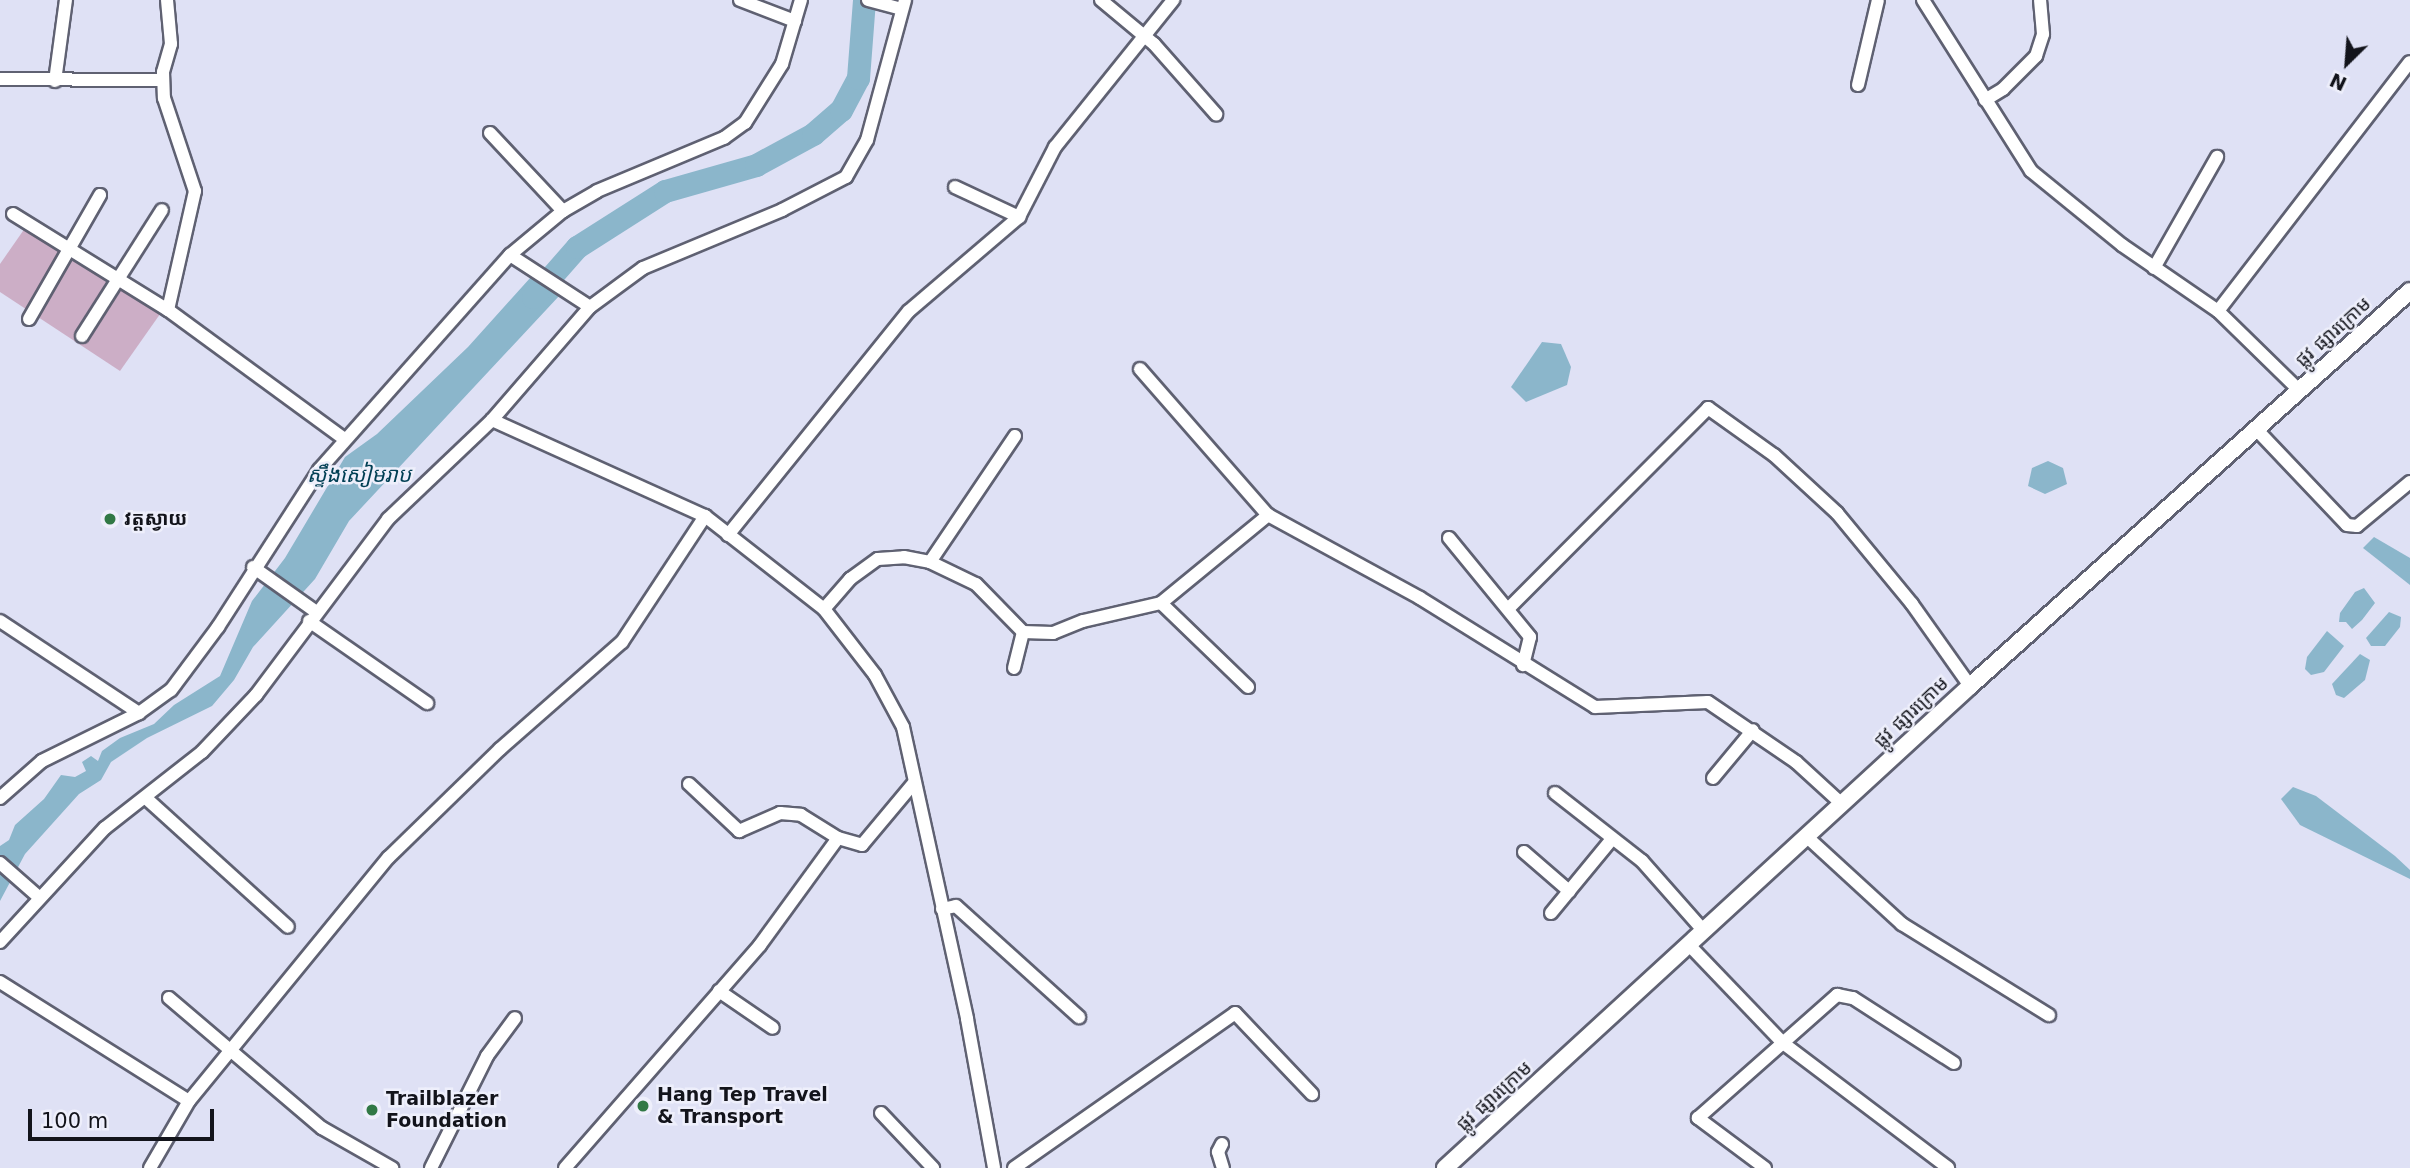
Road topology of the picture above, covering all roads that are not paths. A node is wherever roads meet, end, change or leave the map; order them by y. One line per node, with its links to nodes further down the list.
1 (67, 0): 17 (street)
2 (167, 0): 16 (street)
3 (740, 0): 12 (street)
4 (801, 0): 12 (street)
5 (1101, 0): 13 (street)
6 (1173, 0): 13 (street)
7 (1878, 0): 18 (street)
8 (1923, 0): 19 (street)
9 (2040, 0): 19 (street)
10 (874, 2): 11 (street)
11 (903, 4): 34 (street)
12 (795, 21): 26 (street)
13 (1146, 36): 20 (street); 28 (street)
14 (2410, 62): 36 (street)
15 (0, 79): 17 (street)
16 (162, 80): 17 (street); 35 (street)
17 (55, 81)
18 (1858, 85)
19 (1985, 100): 31 (street)
20 (1216, 114)
21 (490, 133): 26 (street)
22 (2217, 157): 31 (street)
23 (955, 187): 28 (street)
24 (100, 195): 29 (street)
25 (162, 210): 32 (street)
26 (563, 211): 30 (street)
27 (13, 214): 29 (street)
28 (1019, 217): 48 (street)
29 (72, 250): 32 (street); 37 (street)
30 (515, 258): 34 (street); 44 (street)
31 (2154, 268): 36 (street)
32 (119, 278): 35 (street); 38 (street)
33 (2410, 291): 40 (main road, ផ្លូវ ផ្សារក្រោម)
34 (590, 307): 41 (street)
35 (168, 310): 44 (street)
36 (2218, 312): 40 (street)
37 (29, 319)
38 (82, 336)
39 (1140, 369): 46 (street)
40 (2299, 390): 42 (main road, ផ្លូវ ផ្សារក្រោម)
41 (492, 420): 47 (street); 55 (street)
42 (2256, 429): 45 (street); 60 (main road, ផ្លូវ ផ្សារក្រោម)
43 (1015, 436): 50 (street)
44 (343, 438): 51 (street)
45 (2410, 482)
46 (1268, 515): 52 (street); 58 (street)
47 (705, 516): 48 (street); 93 (street)
48 (728, 535): 54 (street)
49 (1449, 538): 53 (street)
50 (930, 562): 54 (street); 57 (street)
51 (257, 570): 55 (street); 63 (street)
52 (1161, 603): 57 (street); 61 (street)
53 (1510, 607): 58 (street); 60 (street)
54 (824, 609): 66 (street)
55 (312, 616): 62 (street); 70 (street)
56 (0, 621): 63 (street)
57 (1023, 632): 59 (street)
58 (1523, 665): 64 (street)
59 (1014, 668)
60 (1970, 686): 71 (main road, ផ្លូវ ផ្សារក្រោម)
61 (1248, 687)
62 (428, 703)
63 (139, 713): 69 (street)
64 (1753, 730): 65 (street); 71 (street)
65 (1713, 778)
66 (913, 784): 73 (street); 79 (street)
67 (689, 785): 73 (street)
68 (1555, 793): 74 (street)
69 (0, 798)
70 (146, 799): 78 (street); 81 (street)
71 (1842, 804): 72 (main road, ផ្លូវ ផ្សារក្រោម)
72 (1807, 837): 82 (main road, ផ្លូវ ផ្សារក្រោម); 88 (street)
73 (838, 838): 86 (street)
74 (1612, 839): 77 (street); 82 (street)
75 (1524, 852): 77 (street)
76 (0, 863): 78 (street)
77 (1569, 891): 80 (street)
78 (40, 898): 83 (street)
79 (942, 909): 89 (street); 104 (street)
80 (1552, 913)
81 (288, 927)
82 (1704, 931): 84 (main road, ផ្លូវ ផ្សារក្រោម)
83 (0, 943)
84 (1689, 945): 92 (street); 107 (main road, ផ្លូវ ផ្សារក្រោម)
85 (0, 982): 96 (street)
86 (719, 991): 91 (street); 102 (street)
87 (169, 998): 93 (street)
88 (2049, 1015)
89 (1079, 1017)
90 (515, 1018): 101 (street)
91 (773, 1028)
92 (1783, 1043): 94 (street); 108 (street); 109 (street)
93 (228, 1052): 96 (street); 100 (street)
94 (1954, 1063)
95 (1312, 1094): 105 (street)
96 (189, 1101): 99 (street)
97 (881, 1112): 103 (street)
98 (1222, 1144): 106 (street)
99 (150, 1168)
100 (392, 1168)
101 (431, 1168)
102 (565, 1168)
103 (933, 1168)
104 (994, 1168)
105 (1014, 1168)
106 (1223, 1168)
107 (1445, 1168)
108 (1765, 1168)
109 (1948, 1168)

